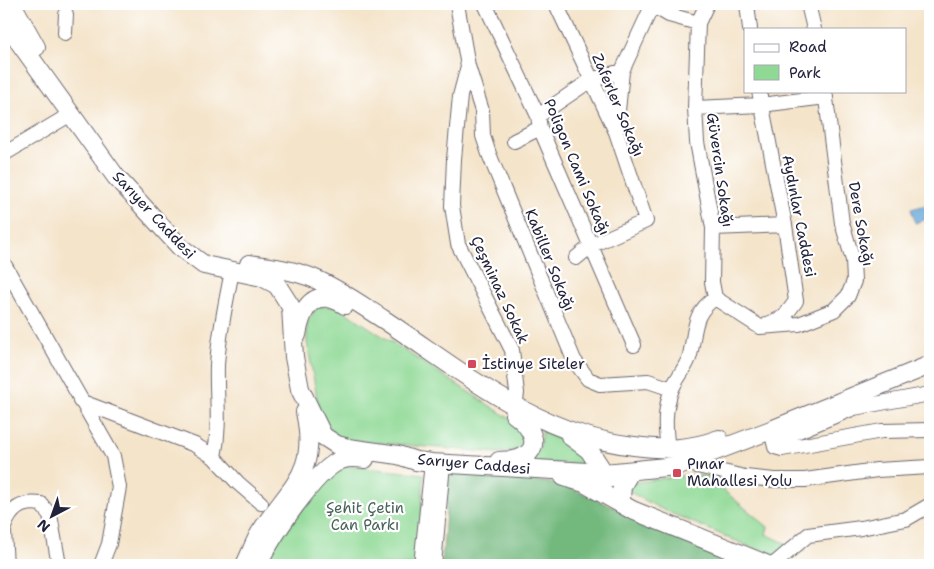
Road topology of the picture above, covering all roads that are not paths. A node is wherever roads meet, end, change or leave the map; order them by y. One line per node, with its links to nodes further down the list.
1 (12, 4): 34 (main road, Sarıyer Caddesi)
2 (457, 4): 15 (street, Kabiller Sokağı)
3 (485, 4): 22 (street, Poligon Cami Sokağı)
4 (556, 4): 17 (street, Zaferler Sokağı)
5 (652, 4): 11 (street); 16 (street)
6 (707, 4): 11 (street, Güvercin Sokağı)
7 (747, 4): 12 (street)
8 (808, 4): 13 (street)
9 (66, 14): 14 (street)
10 (4, 15): 21 (main road, Sarıyer Caddesi)
11 (698, 23): 20 (street, Güvercin Sokağı)
12 (750, 28)
13 (814, 28)
14 (65, 33)
15 (468, 66): 40 (street, Kabiller Sokağı); 44 (street, Çeşminaz Sokak)
16 (622, 71): 17 (street); 23 (street)
17 (591, 80): 22 (street); 23 (street, Zaferler Sokağı)
18 (825, 94): 19 (street); 33 (street, Dere Sokağı)
19 (760, 98): 20 (street); 26 (street, Aydınlar Caddesi)
20 (695, 108): 27 (street, Güvercin Sokağı)
21 (71, 114): 25 (street); 31 (main road, Sarıyer Caddesi)
22 (539, 122): 24 (street); 28 (street, Poligon Cami Sokağı)
23 (616, 132): 28 (street, Zaferler Sokağı)
24 (514, 141)
25 (4, 154)
26 (785, 225): 27 (street); 33 (street, Aydınlar Caddesi)
27 (713, 228): 32 (street, Güvercin Sokağı)
28 (592, 245): 29 (street); 35 (street, Poligon Cami Sokağı)
29 (576, 258)
30 (4, 264): 43 (street)
31 (232, 271): 37 (main road, Sarıyer Caddesi); 50 (street)
32 (716, 298): 33 (street); 40 (street)
33 (760, 327)
34 (408, 336): 37 (main road); 41 (main road, Sarıyer Caddesi)
35 (634, 345)
36 (930, 354): 48 (main road, Sarıyer Caddesi)
37 (294, 357): 39 (main road, Sarıyer Caddesi)
38 (930, 366): 47 (main road)
39 (300, 389): 51 (main road, Sarıyer Caddesi); 59 (main road)
40 (672, 389): 48 (street)
41 (490, 391): 44 (main road, Sarıyer Caddesi); 52 (main road)
42 (930, 394): 47 (street)
43 (80, 401): 50 (street); 67 (street)
44 (515, 407): 45 (main road, Sarıyer Caddesi)
45 (560, 429): 48 (main road, Sarıyer Caddesi); 56 (main road)
46 (930, 430): 47 (street)
47 (772, 436): 49 (main road)
48 (678, 454): 49 (main road); 55 (main road, Sarıyer Caddesi); 57 (street)
49 (704, 456): 57 (street)
50 (214, 457): 60 (street)
51 (430, 463): 52 (main road, Sarıyer Caddesi); 69 (main road); 70 (street); 71 (street)
52 (479, 466): 54 (main road, Sarıyer Caddesi)
53 (930, 467): 57 (street)
54 (547, 470): 56 (main road, Sarıyer Caddesi); 62 (main road)
55 (630, 472): 56 (main road, Sarıyer Caddesi); 58 (main road)
56 (605, 473): 58 (main road)
57 (733, 474)
58 (621, 498): 62 (main road)
59 (285, 500): 60 (street); 63 (main road)
60 (261, 503): 63 (street)
61 (930, 505): 73 (street)
62 (641, 512): 72 (main road)
63 (269, 521): 68 (main road)
64 (4, 527): 65 (street); 66 (street)
65 (6, 565)
66 (59, 565)
67 (101, 565)
68 (245, 565)
69 (258, 565)
70 (421, 565)
71 (434, 565)
72 (768, 565)
73 (772, 565)

